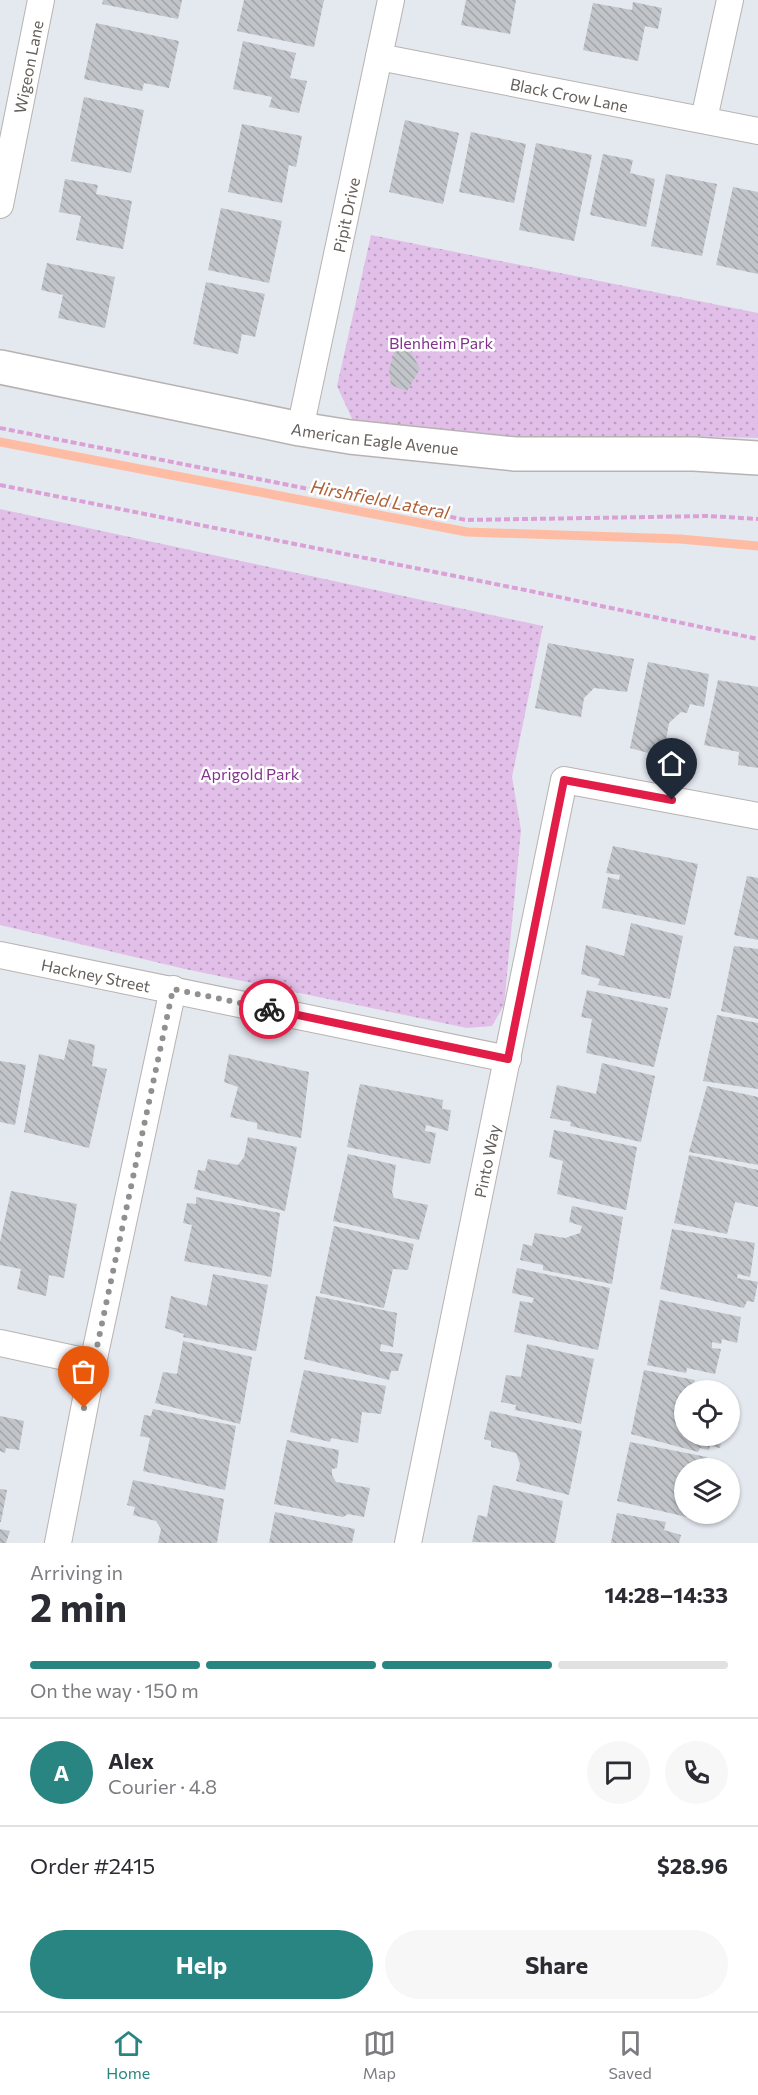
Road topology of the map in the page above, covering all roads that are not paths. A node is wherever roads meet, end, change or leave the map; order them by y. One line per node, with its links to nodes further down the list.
1 (41, 0): 7 (street, Wigeon Lane)
2 (391, 0): 4 (street, Pipit Drive)
3 (730, 0): 5 (street)
4 (379, 57): 5 (street, Black Crow Lane); 9 (street, Pipit Drive)
5 (704, 119): 6 (street, Black Crow Lane)
6 (758, 131)
7 (0, 205)
8 (0, 367): 9 (street, American Eagle Avenue)
9 (300, 429): 10 (street, American Eagle Avenue)
10 (758, 458)
11 (758, 816): 14 (street, Pinto Way)
12 (0, 955): 13 (street, Hackney Street)
13 (173, 989): 14 (street, Hackney Street); 16 (street)
14 (508, 1059): 18 (street, Pinto Way)
15 (0, 1343): 16 (street)
16 (93, 1363): 17 (street)
17 (58, 1543)
18 (408, 1543)

